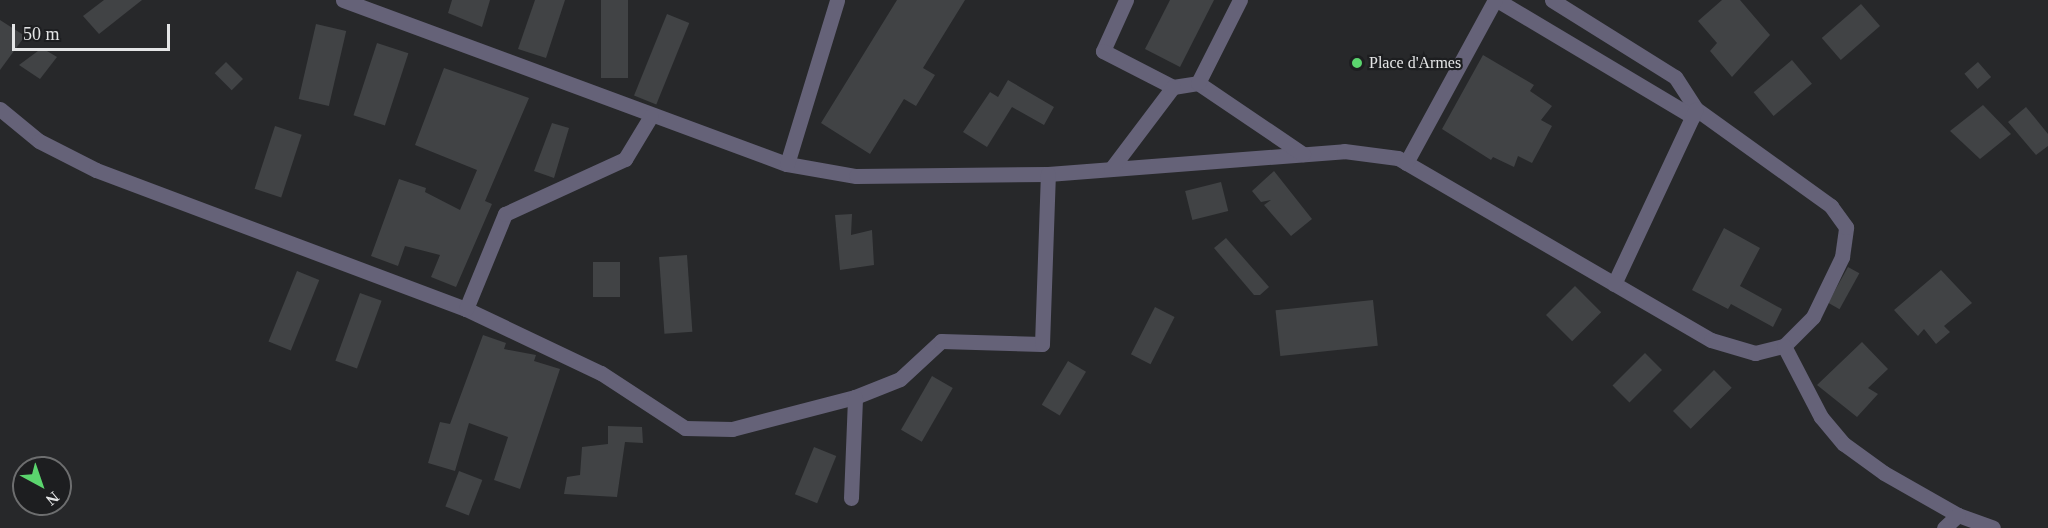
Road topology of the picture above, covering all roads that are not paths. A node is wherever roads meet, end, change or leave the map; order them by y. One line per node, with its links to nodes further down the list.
1 (343, 0): 11 (lane)
2 (837, 0): 14 (lane)
3 (1126, 0): 8 (lane)
4 (1240, 0): 7 (lane)
5 (1496, 0): 10 (lane); 13 (lane)
6 (1552, 0): 10 (lane)
7 (1198, 83): 8 (lane); 12 (lane)
8 (1173, 87): 15 (lane)
9 (0, 109): 18 (lane)
10 (1694, 113): 17 (lane); 19 (lane)
11 (651, 116): 14 (lane); 18 (lane)
12 (1303, 154): 13 (lane); 15 (lane)
13 (1406, 163): 17 (lane)
14 (787, 164): 16 (lane)
15 (1111, 169): 16 (lane)
16 (1048, 174): 20 (lane)
17 (1614, 284): 19 (lane)
18 (466, 309): 20 (lane)
19 (1784, 346): 22 (lane)
20 (855, 397): 21 (lane)
21 (851, 498)
22 (1958, 514): 23 (lane); 24 (lane)
23 (1944, 528)
24 (1993, 528)

